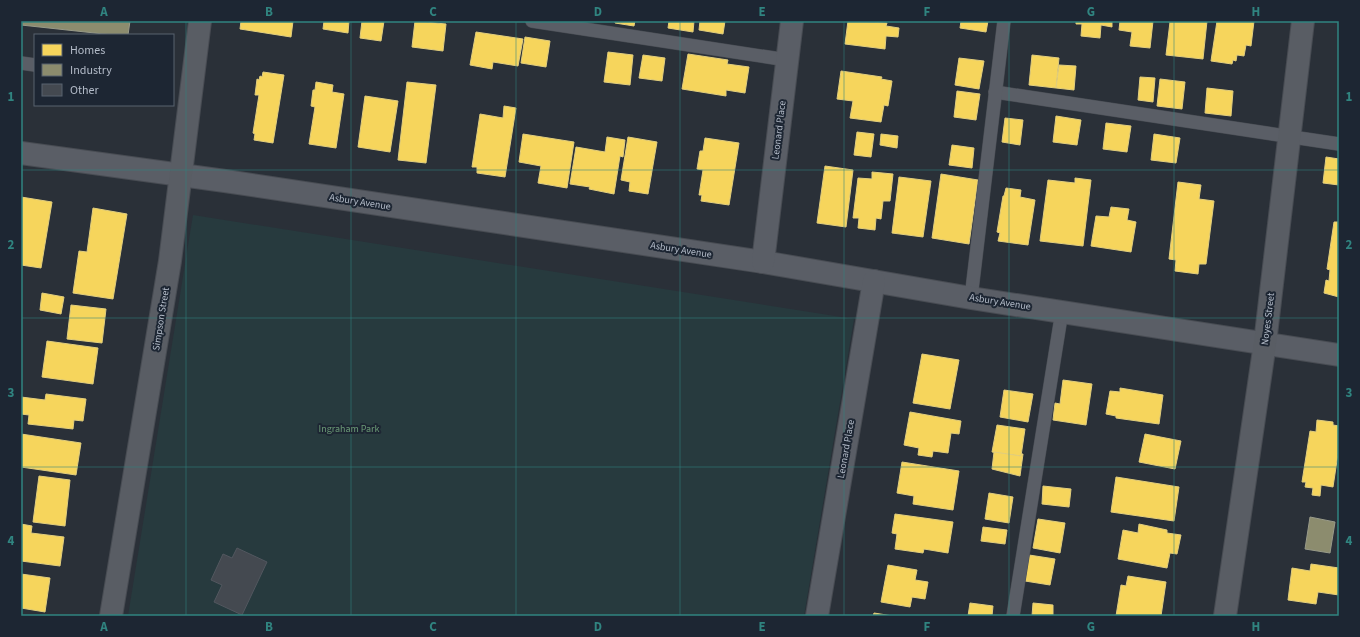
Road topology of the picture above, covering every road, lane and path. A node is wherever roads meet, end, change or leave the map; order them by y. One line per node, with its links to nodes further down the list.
1 (200, 21): 13 (street, Simpson Street)
2 (532, 21): 6 (lane)
3 (792, 21): 6 (street, Leonard Place)
4 (1004, 21): 9 (lane)
5 (1302, 21): 10 (street, Noyes Street)
6 (787, 60): 14 (street, Leonard Place)
7 (21, 63): 8 (lane)
8 (34, 64)
9 (995, 92): 10 (lane); 16 (lane)
10 (1289, 137): 11 (lane); 18 (street, Noyes Street)
11 (1339, 144)
12 (21, 153): 13 (street, Asbury Avenue)
13 (182, 176): 14 (street, Asbury Avenue); 20 (street, Simpson Street)
14 (763, 262): 15 (street, Asbury Avenue)
15 (874, 281): 16 (street, Asbury Avenue); 21 (street, Leonard Place)
16 (971, 298): 17 (street, Asbury Avenue)
17 (1062, 311): 18 (street, Asbury Avenue); 22 (lane)
18 (1265, 343): 19 (street, Asbury Avenue); 23 (street, Noyes Street)
19 (1339, 355)
20 (111, 616)
21 (817, 616)
22 (1013, 616)
23 (1224, 616)

